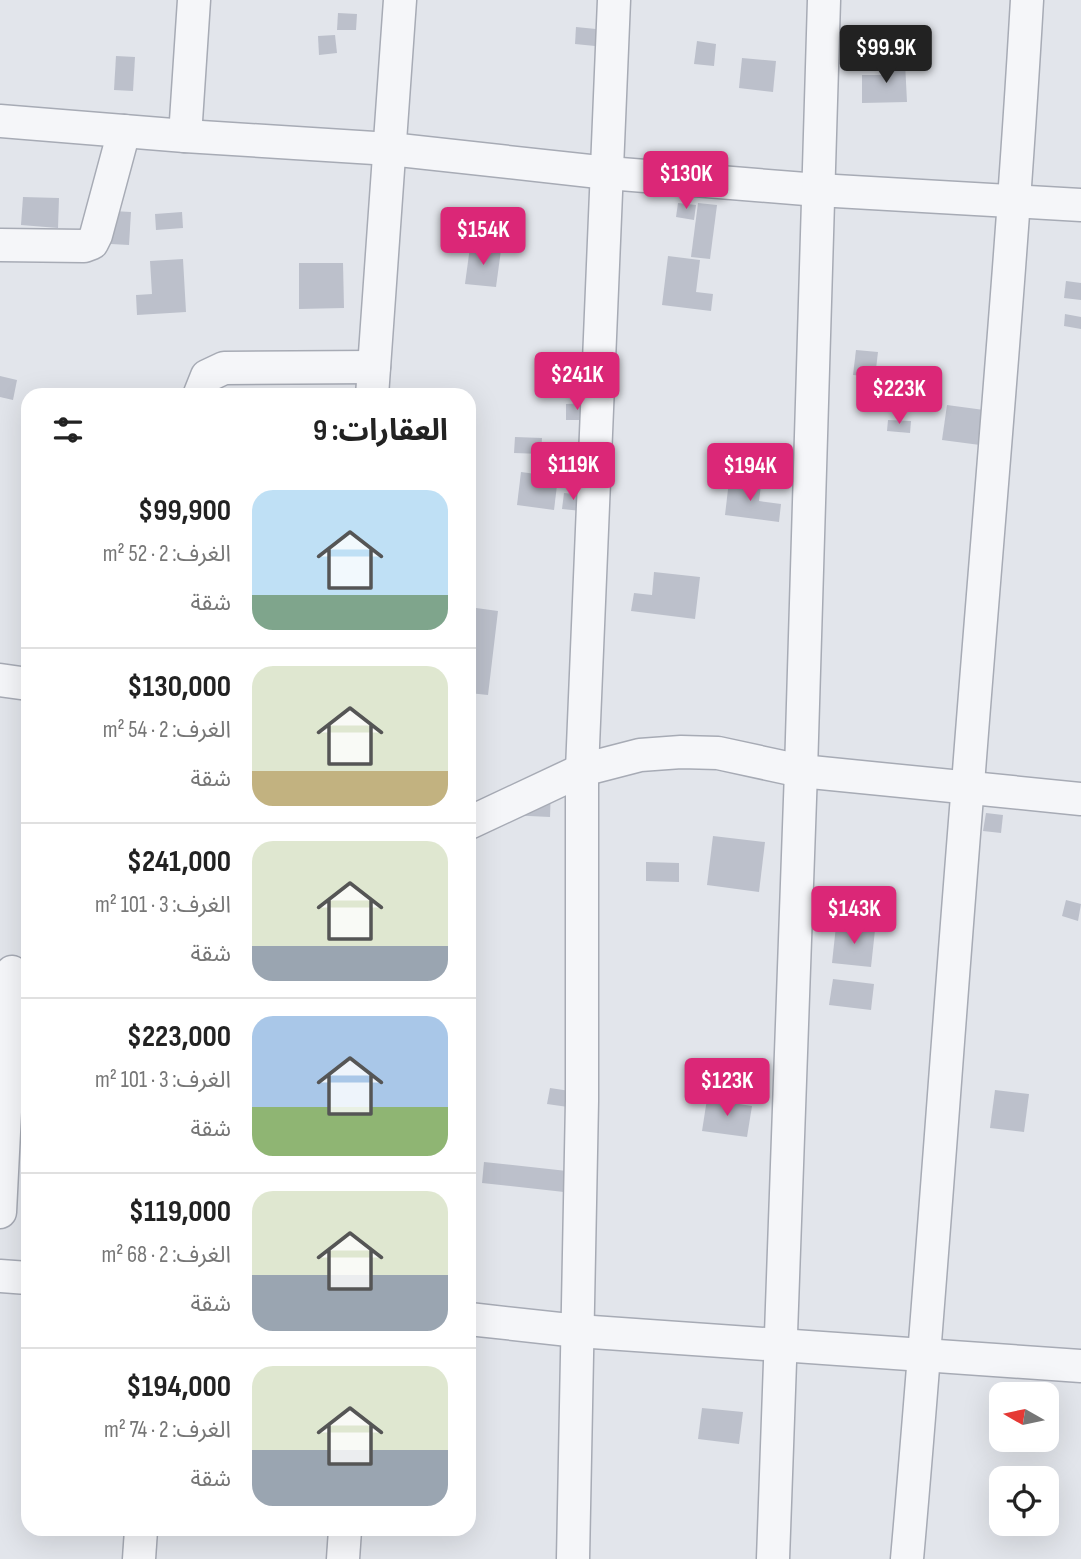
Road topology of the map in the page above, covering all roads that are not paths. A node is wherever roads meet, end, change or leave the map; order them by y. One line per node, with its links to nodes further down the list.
1 (194, 0): 8 (street)
2 (400, 0): 9 (street)
3 (614, 0): 10 (street)
4 (824, 0): 11 (street)
5 (1027, 0): 12 (street)
6 (0, 121): 7 (street)
7 (124, 131): 8 (street); 14 (street)
8 (185, 136): 9 (street)
9 (390, 149): 10 (street); 15 (street)
10 (608, 173): 11 (street); 19 (street)
11 (818, 190): 12 (street); 20 (street)
12 (1015, 202): 13 (street); 21 (street)
13 (1081, 205)
14 (0, 245)
15 (373, 382): 16 (street)
16 (202, 388)
17 (0, 680): 18 (street)
18 (21, 683)
19 (582, 770): 20 (street); 23 (street); 29 (street)
20 (801, 771): 21 (street); 30 (street)
21 (967, 788): 22 (street); 31 (street)
22 (1081, 799)
23 (476, 820)
24 (13, 971): 25 (street)
25 (0, 1212)
26 (0, 1276): 27 (street)
27 (21, 1278)
28 (476, 1320): 29 (street)
29 (578, 1331): 30 (street); 37 (street)
30 (782, 1345): 31 (street); 38 (street)
31 (925, 1353): 32 (street); 39 (street)
32 (1081, 1366)
33 (141, 1536): 35 (street)
34 (345, 1536): 36 (street)
35 (139, 1559)
36 (343, 1559)
37 (573, 1559)
38 (773, 1559)
39 (906, 1559)

